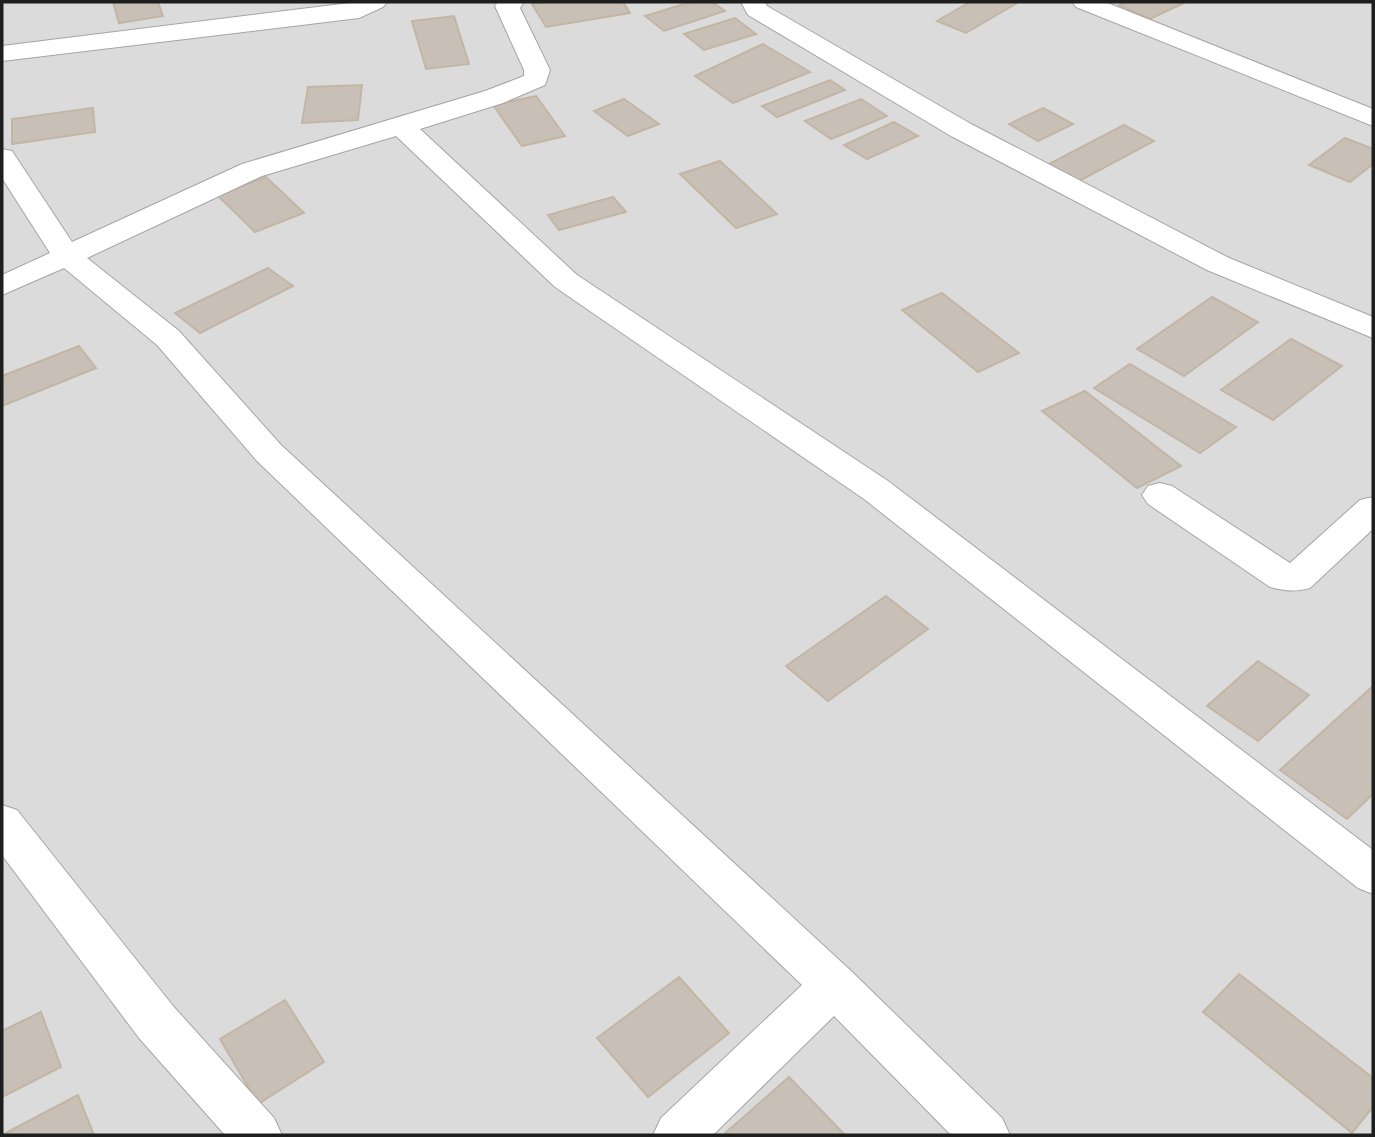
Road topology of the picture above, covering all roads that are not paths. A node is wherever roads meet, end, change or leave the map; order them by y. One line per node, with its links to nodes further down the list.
1 (375, 2): 5 (street)
2 (512, 2): 7 (street)
3 (753, 2): 11 (street)
4 (1083, 2): 6 (street)
5 (2, 54)
6 (1373, 118)
7 (401, 127): 9 (street); 15 (street)
8 (2, 157): 9 (street)
9 (65, 255): 10 (street); 16 (street)
10 (2, 286)
11 (1373, 328)
12 (1160, 495): 13 (street)
13 (1373, 509)
14 (2, 823): 17 (street)
15 (1373, 875)
16 (834, 985): 18 (street); 19 (street)
17 (257, 1135)
18 (678, 1135)
19 (985, 1135)

